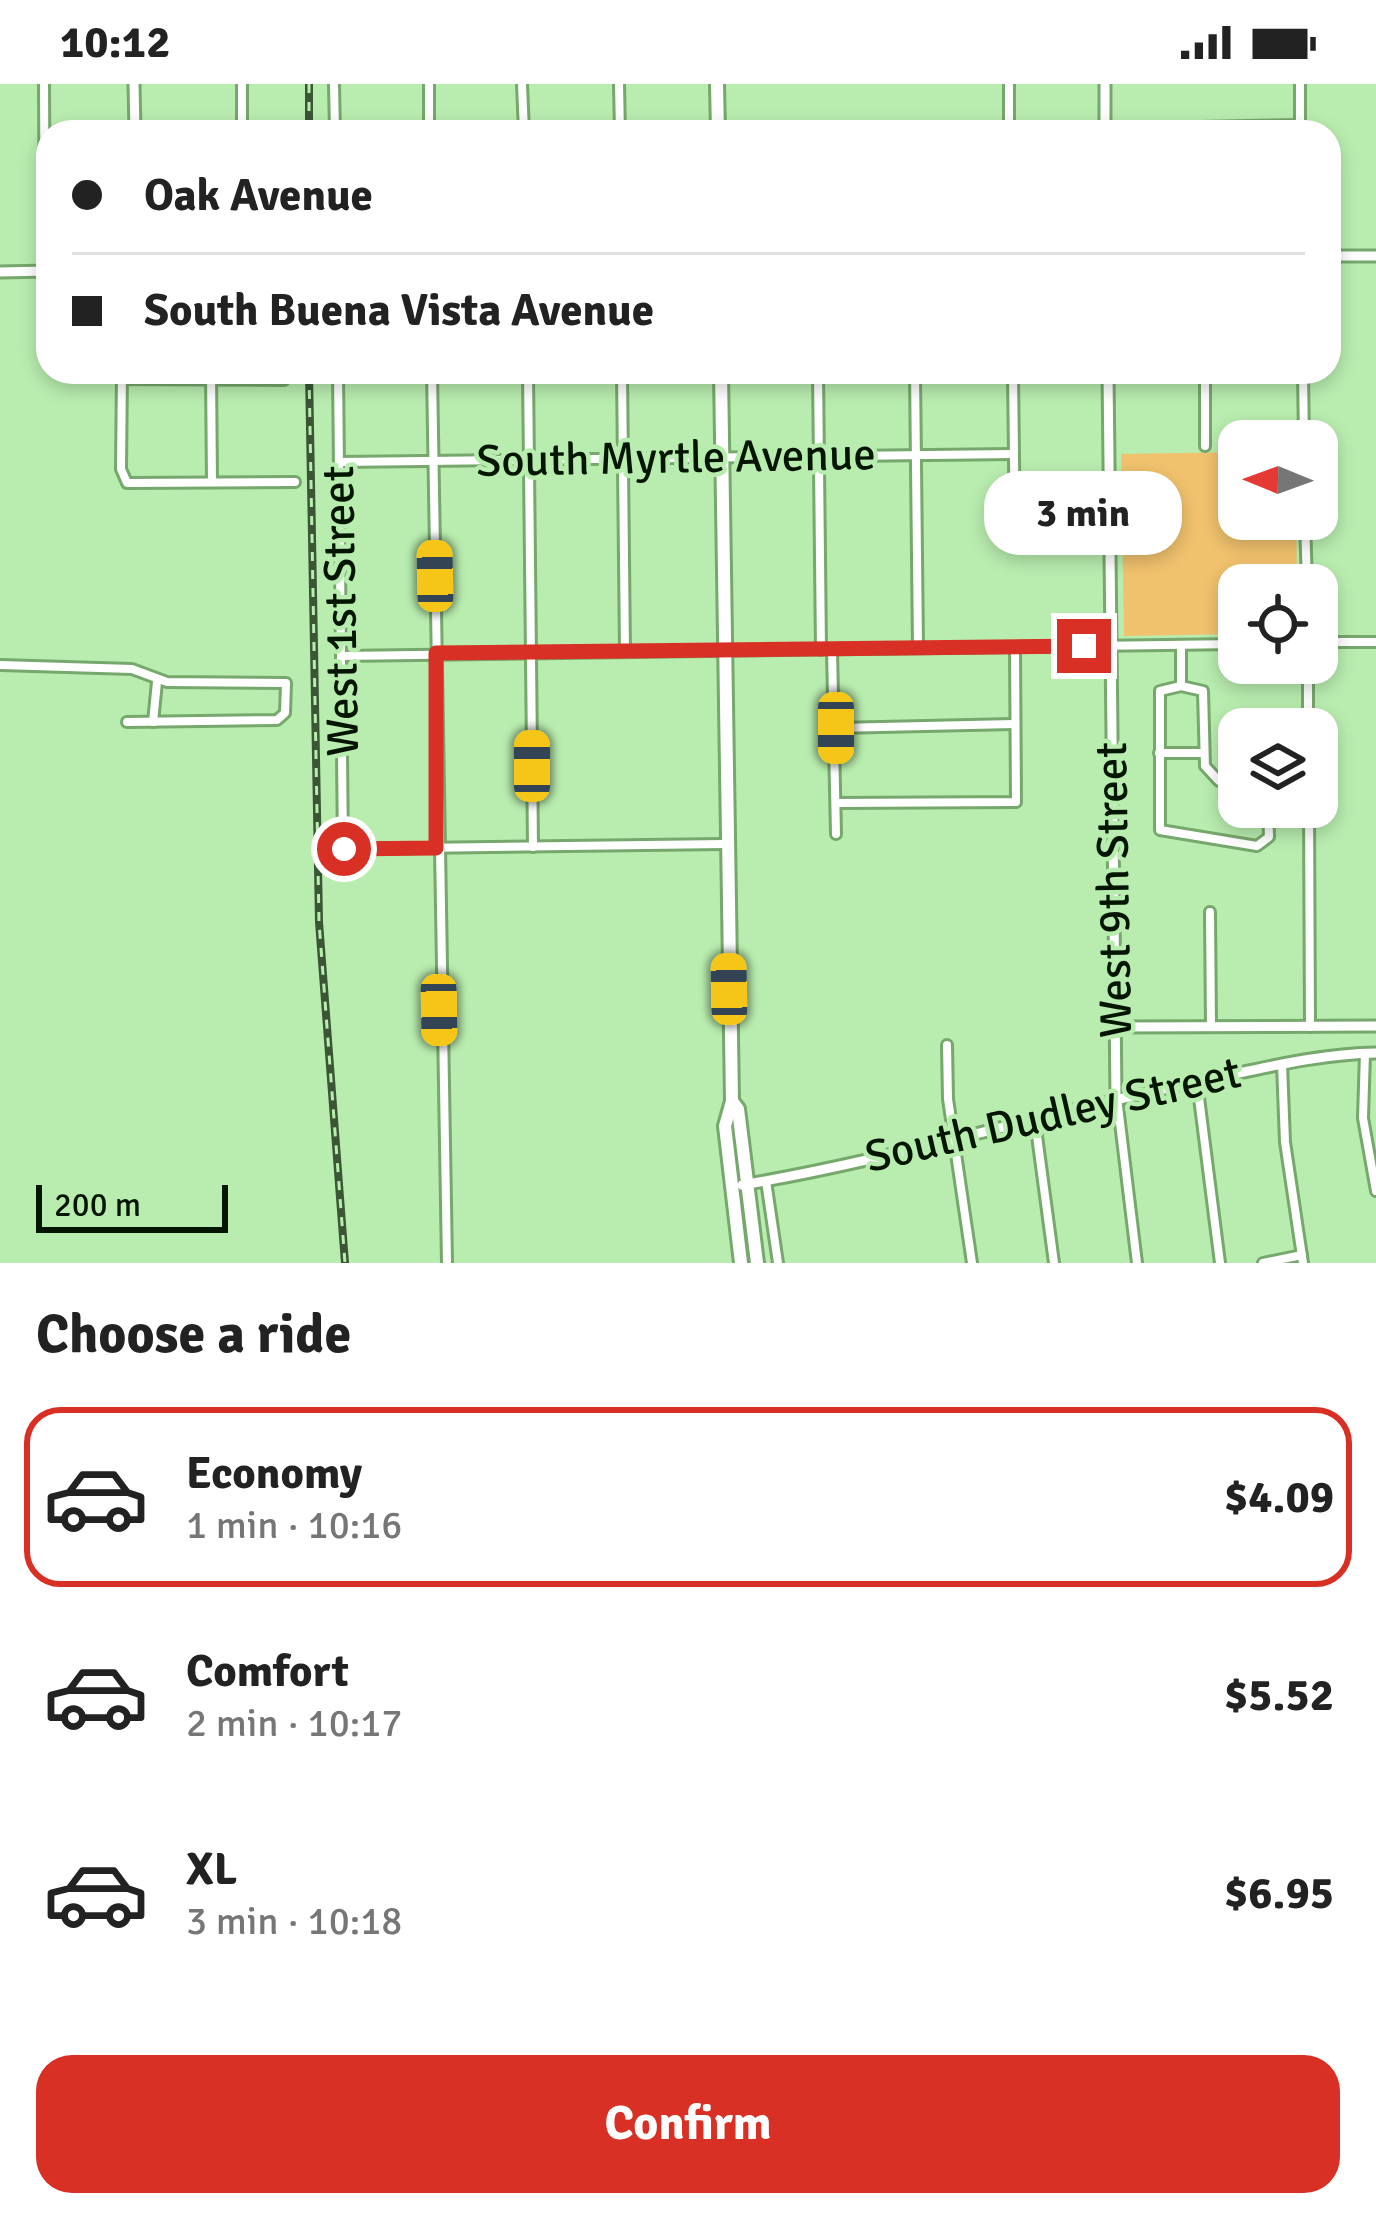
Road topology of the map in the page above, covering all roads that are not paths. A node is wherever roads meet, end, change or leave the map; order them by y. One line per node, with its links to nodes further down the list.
1 (44, 84): 12 (street)
2 (134, 84): 13 (street)
3 (242, 84): 14 (street)
4 (334, 84): 15 (street)
5 (429, 84): 16 (street)
6 (522, 84): 17 (street)
7 (619, 84): 18 (street)
8 (717, 84): 19 (main road)
9 (1009, 84): 20 (street)
10 (1105, 84): 21 (street)
11 (1300, 84): 22 (street)
12 (44, 120)
13 (136, 120)
14 (242, 120)
15 (334, 120)
16 (429, 120)
17 (524, 120)
18 (620, 120)
19 (718, 120)
20 (1010, 120)
21 (1105, 120)
22 (1300, 120)
23 (1341, 256): 24 (street)
24 (1376, 256)
25 (36, 271): 26 (street)
26 (0, 272)
27 (122, 384): 50 (street)
28 (211, 384): 50 (street)
29 (338, 384): 49 (street, West 1st Street)
30 (432, 384): 47 (street)
31 (528, 384): 46 (street)
32 (622, 384): 48 (street)
33 (721, 384): 45 (main road)
34 (818, 384): 44 (street)
35 (915, 384): 43 (street)
36 (1013, 384): 42 (street)
37 (1108, 384): 55 (street, West 9th Street)
38 (1205, 384): 41 (street)
39 (1303, 384): 40 (street)
40 (1304, 420)
41 (1205, 446)
42 (1013, 454): 43 (street, South Myrtle Avenue); 52 (street)
43 (916, 455): 44 (street, South Myrtle Avenue); 59 (street)
44 (818, 457): 45 (street, South Myrtle Avenue); 60 (street)
45 (723, 458): 48 (street, South Myrtle Avenue); 62 (main road)
46 (529, 459): 47 (street, South Myrtle Avenue); 48 (street, South Myrtle Avenue); 65 (street)
47 (433, 460): 49 (street, South Myrtle Avenue); 64 (street)
48 (623, 461): 63 (street)
49 (339, 462): 66 (street, West 1st Street)
50 (212, 482): 51 (street)
51 (295, 482)
52 (1015, 542)
53 (1338, 642): 54 (street)
54 (1376, 642)
55 (1110, 645): 57 (street); 58 (street); 88 (street, West 9th Street)
56 (1218, 645): 57 (street)
57 (1181, 646): 69 (street)
58 (1016, 647): 59 (street); 72 (street)
59 (918, 648): 61 (street)
60 (821, 650): 61 (street); 62 (street)
61 (832, 650): 73 (street)
62 (724, 651): 63 (street); 81 (main road)
63 (625, 652): 65 (street)
64 (436, 653): 65 (street); 66 (street); 83 (street)
65 (531, 654): 82 (street)
66 (341, 656): 83 (street, West 1st Street)
67 (0, 665): 68 (street)
68 (157, 681): 71 (street); 71 (street)
69 (1180, 686): 74 (street); 75 (street)
70 (127, 722): 71 (street)
71 (153, 722)
72 (1014, 724): 73 (street); 77 (street)
73 (836, 728): 77 (street)
74 (1159, 752): 75 (street); 78 (street)
75 (1203, 753): 76 (street)
76 (1218, 777)
77 (836, 803): 80 (street)
78 (1270, 828)
79 (1309, 828): 87 (street)
80 (836, 834)
81 (725, 844): 82 (street); 94 (main road)
82 (532, 847): 83 (street)
83 (436, 848): 102 (street)
84 (1210, 912): 86 (street)
85 (1376, 1026): 87 (street)
86 (1211, 1027): 87 (street); 88 (street)
87 (1310, 1027)
88 (1117, 1028): 93 (street, West 9th Street)
89 (947, 1045): 96 (street)
90 (1371, 1053): 91 (street, South Dudley Street); 100 (street)
91 (1282, 1063): 92 (street, South Dudley Street); 101 (street)
92 (1197, 1082): 93 (street, South Dudley Street); 109 (street)
93 (1117, 1096): 95 (street, South Dudley Street); 108 (street, West 9th Street)
94 (732, 1101): 98 (main road); 99 (main road)
95 (1035, 1120): 96 (street, South Dudley Street); 107 (street)
96 (955, 1138): 97 (street, South Dudley Street); 106 (street)
97 (766, 1181): 98 (street, South Dudley Street); 105 (street)
98 (747, 1184): 99 (street, South Dudley Street); 104 (main road)
99 (731, 1186): 103 (main road)
100 (1376, 1191)
101 (1303, 1259): 110 (street)
102 (447, 1263)
103 (741, 1263)
104 (758, 1263)
105 (778, 1263)
106 (972, 1263)
107 (1054, 1263)
108 (1137, 1263)
109 (1220, 1263)
110 (1263, 1263)

